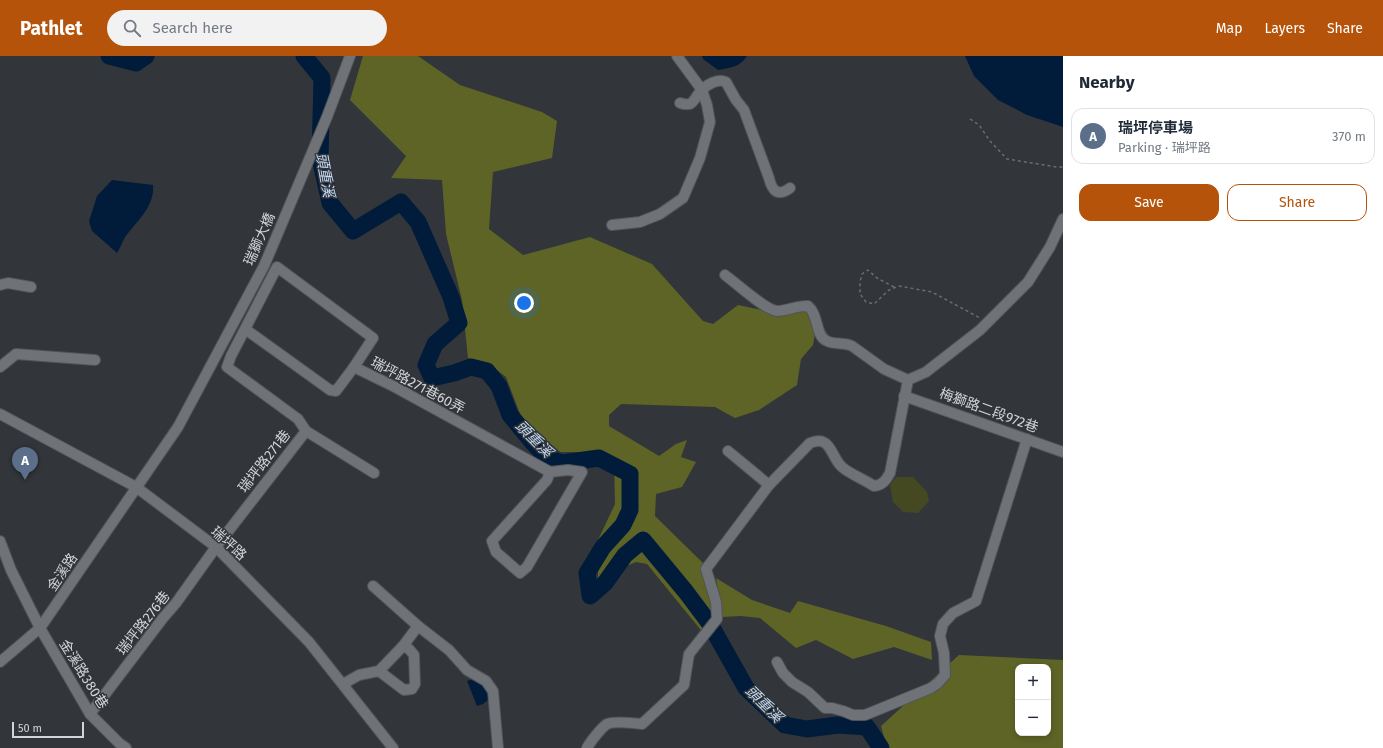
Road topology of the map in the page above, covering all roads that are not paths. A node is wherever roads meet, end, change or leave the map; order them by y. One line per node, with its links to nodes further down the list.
1 (350, 56): 25 (street, 瑞獅大橋)
2 (677, 56): 3 (street)
3 (702, 90): 4 (street); 5 (street); 7 (street)
4 (680, 103)
5 (790, 188)
6 (1063, 219): 15 (street)
7 (612, 225)
8 (725, 275): 15 (street)
9 (0, 285): 10 (street)
10 (31, 287)
11 (245, 329): 14 (street, 瑞坪路271巷60弄); 14 (street); 18 (street, 瑞坪路271巷)
12 (95, 360): 13 (street)
13 (0, 367)
14 (354, 367): 22 (street, 瑞坪路271巷60弄)
15 (908, 380): 16 (street)
16 (904, 396): 19 (street, 梅獅路二段972巷); 24 (street)
17 (0, 414): 25 (street, 瑞坪路)
18 (306, 431): 23 (street); 27 (street, 瑞坪路271巷)
19 (1027, 439): 21 (street, 梅獅路二段972巷); 33 (street)
20 (728, 451): 24 (street)
21 (1063, 452)
22 (550, 472): 22 (street)
23 (374, 473)
24 (768, 485): 40 (street)
25 (136, 488): 27 (street, 瑞坪路); 30 (street, 金溪路)
26 (0, 541): 30 (street, 金溪路380巷)
27 (216, 548): 35 (street, 瑞坪路); 36 (street, 瑞坪路276巷)
28 (373, 586): 29 (street)
29 (418, 626): 31 (street); 39 (street)
30 (40, 628): 32 (street, 金溪路); 36 (street, 金溪路380巷)
31 (403, 646): 34 (street); 34 (street)
32 (0, 662)
33 (777, 662)
34 (378, 671): 35 (street)
35 (343, 684): 38 (street, 瑞坪路)
36 (90, 714): 37 (street, 金溪路380巷)
37 (126, 748)
38 (393, 748)
39 (498, 748)
40 (587, 748)

